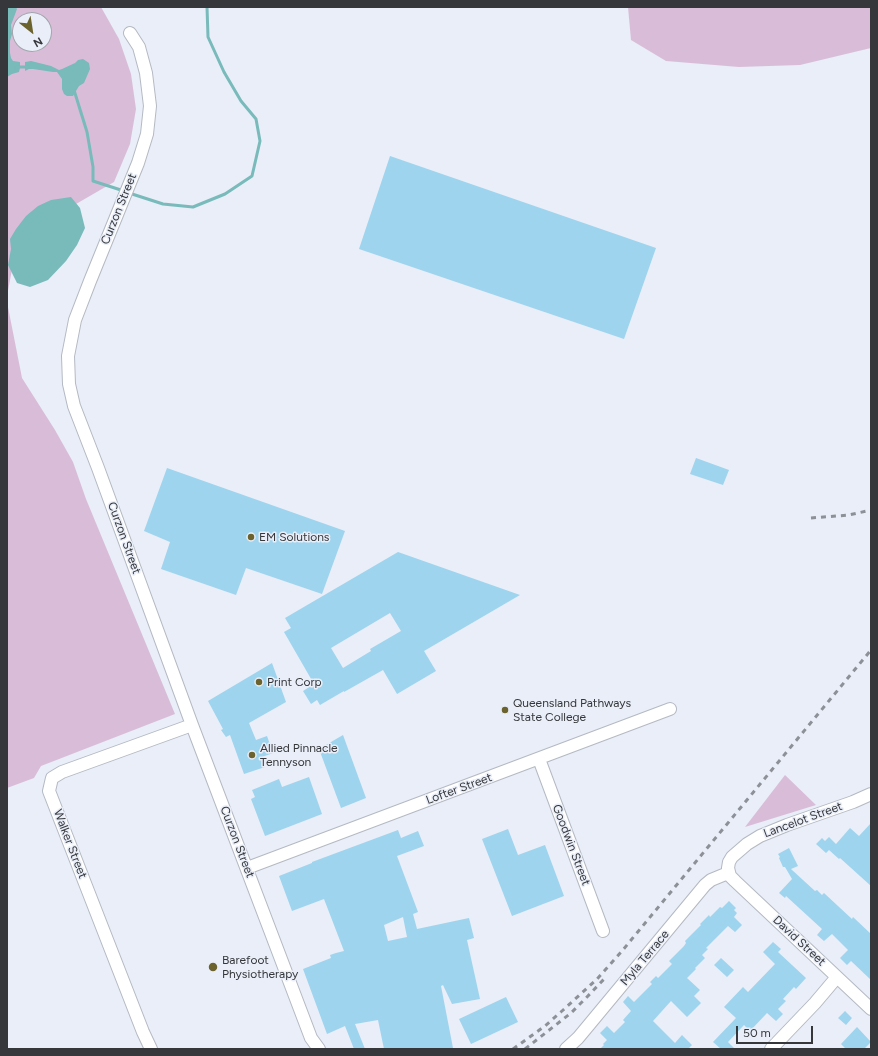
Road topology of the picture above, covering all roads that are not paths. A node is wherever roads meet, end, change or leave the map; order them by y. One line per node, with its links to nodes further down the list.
1 (130, 33): 3 (street, Curzon Street)
2 (670, 709): 4 (street, Lofter Street)
3 (192, 725): 6 (street, Curzon Street); 12 (street, Walker Street)
4 (539, 759): 6 (street, Lofter Street); 8 (street, Goodwin Street)
5 (870, 795): 7 (street, Lancelot Street)
6 (247, 868): 11 (street, Curzon Street)
7 (728, 872): 9 (street, David Street); 14 (street, Myla Terrace)
8 (603, 931)
9 (837, 977): 10 (street, David Street); 15 (street)
10 (871, 1009)
11 (312, 1043): 13 (street, Curzon Street)
12 (151, 1049)
13 (319, 1049)
14 (566, 1049)
15 (771, 1049)

